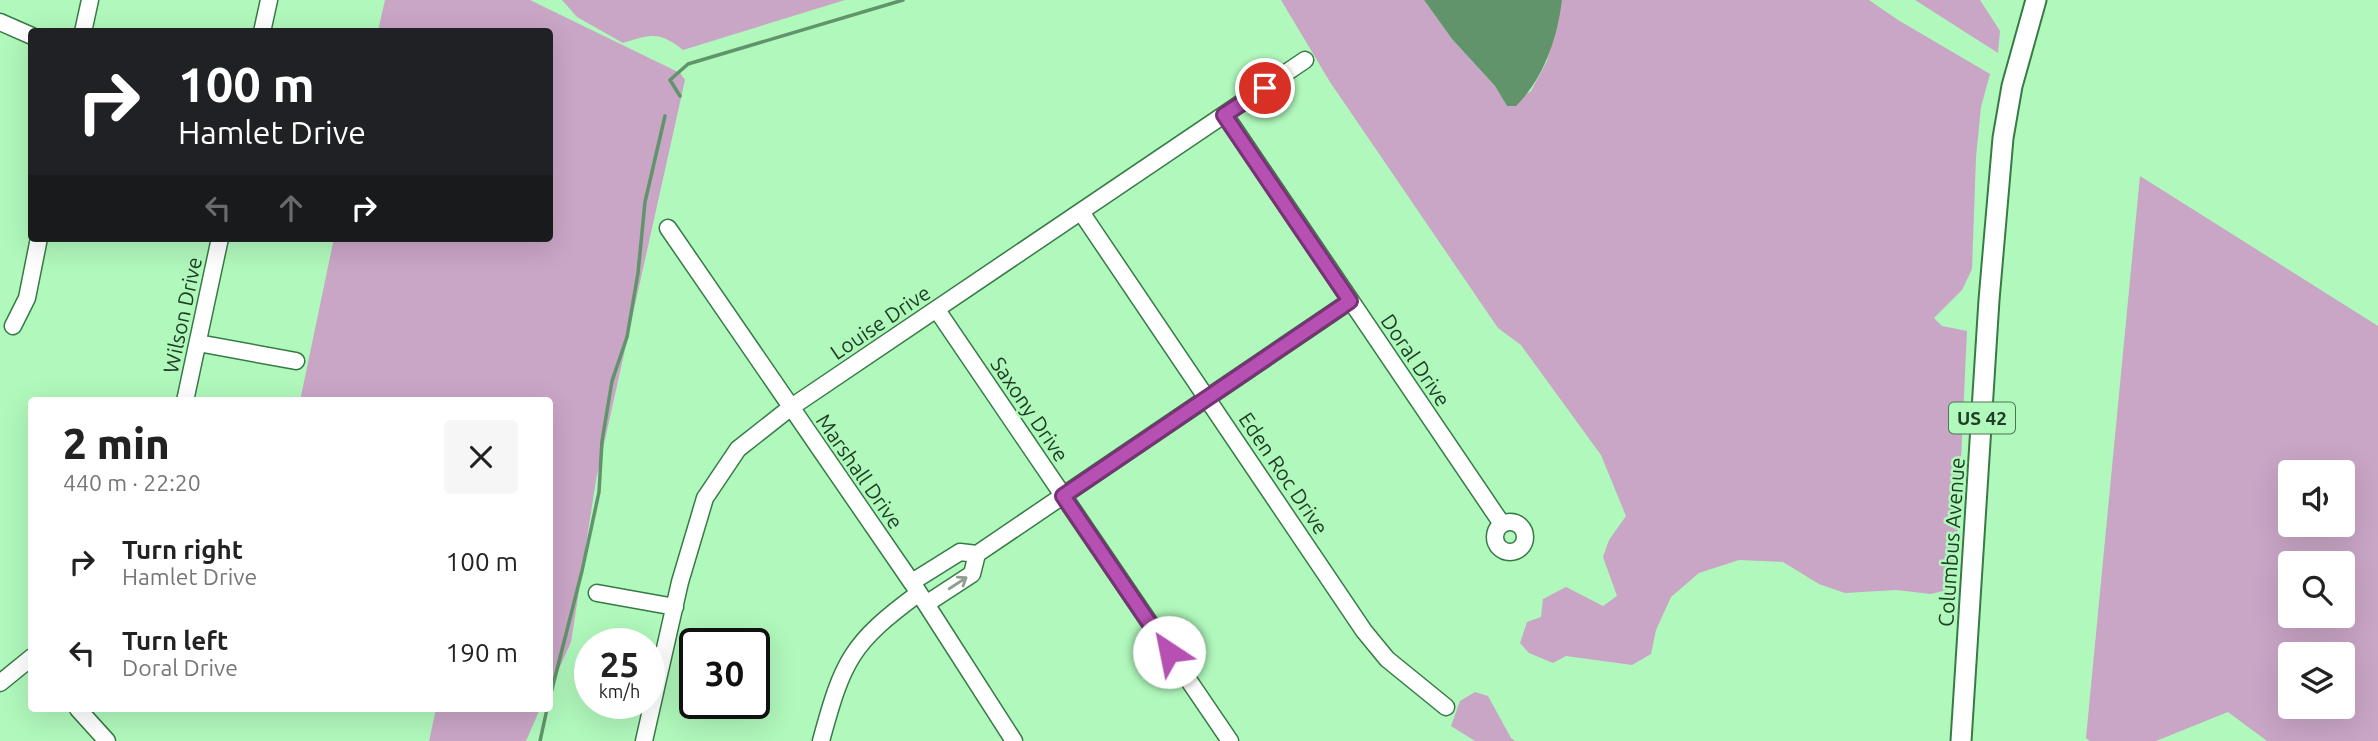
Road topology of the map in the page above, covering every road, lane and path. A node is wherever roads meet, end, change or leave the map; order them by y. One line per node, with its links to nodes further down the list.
1 (90, 0): 5 (street)
2 (269, 0): 6 (street)
3 (2036, 0): 37 (main road, Columbus Avenue / US 42)
4 (0, 22): 7 (street)
5 (84, 28)
6 (263, 28)
7 (28, 34)
8 (1305, 60): 9 (street, Louise Drive)
9 (1224, 115): 10 (street, Louise Drive); 14 (street, Doral Drive)
10 (1081, 212): 15 (street, Louise Drive); 20 (street, Eden Roc Drive)
11 (668, 228): 21 (street, Marshall Drive)
12 (38, 242): 16 (street)
13 (219, 242): 17 (street, Wilson Drive)
14 (1350, 301): 20 (street); 23 (street, Doral Drive)
15 (937, 310): 21 (street, Louise Drive); 22 (street, Saxony Drive)
16 (13, 326)
17 (198, 343): 18 (street); 19 (street, Wilson Drive)
18 (296, 361)
19 (185, 397)
20 (1207, 398): 22 (street); 30 (street, Eden Roc Drive)
21 (790, 408): 26 (street, Marshall Drive); 27 (street, Louise Drive)
22 (1063, 496): 24 (street); 36 (street, Saxony Drive)
23 (1502, 524)
24 (977, 554): 26 (street); 26 (street, one-way to 24)
25 (597, 593): 27 (street)
26 (919, 593): 34 (street); 35 (street, Marshall Drive)
27 (675, 607): 33 (street, Louise Drive)
28 (28, 660): 29 (street)
29 (0, 683)
30 (1446, 707)
31 (81, 712): 32 (street)
32 (107, 741)
33 (644, 741)
34 (821, 741)
35 (1014, 741)
36 (1230, 741)
37 (1961, 741)

